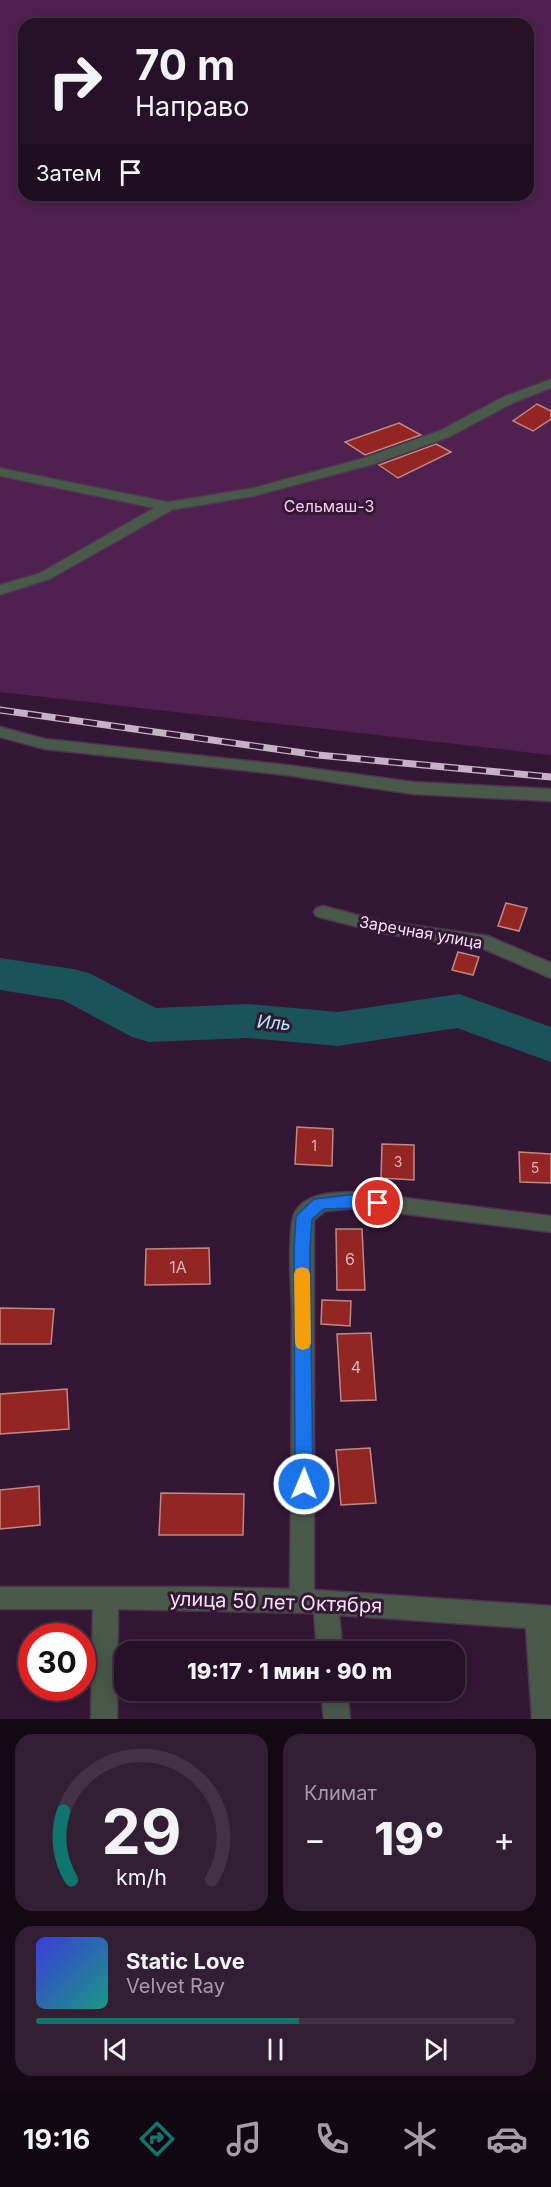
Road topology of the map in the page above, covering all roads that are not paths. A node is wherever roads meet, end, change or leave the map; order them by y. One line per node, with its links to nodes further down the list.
1 (551, 383): 3 (street)
2 (0, 472): 3 (street)
3 (168, 506): 4 (street)
4 (0, 590)
5 (0, 732): 6 (street)
6 (551, 795)
7 (322, 912): 8 (street, Заречная улица)
8 (551, 971)
9 (551, 1224): 12 (street)
10 (0, 1598): 11 (street, улица 50 лет Октября)
11 (106, 1598): 12 (street, улица 50 лет Октября); 16 (street)
12 (314, 1602): 13 (street, улица 50 лет Октября); 14 (street)
13 (545, 1617): 18 (street)
14 (326, 1641)
15 (335, 1701): 17 (street)
16 (104, 1719)
17 (337, 1719)
18 (545, 1719)

